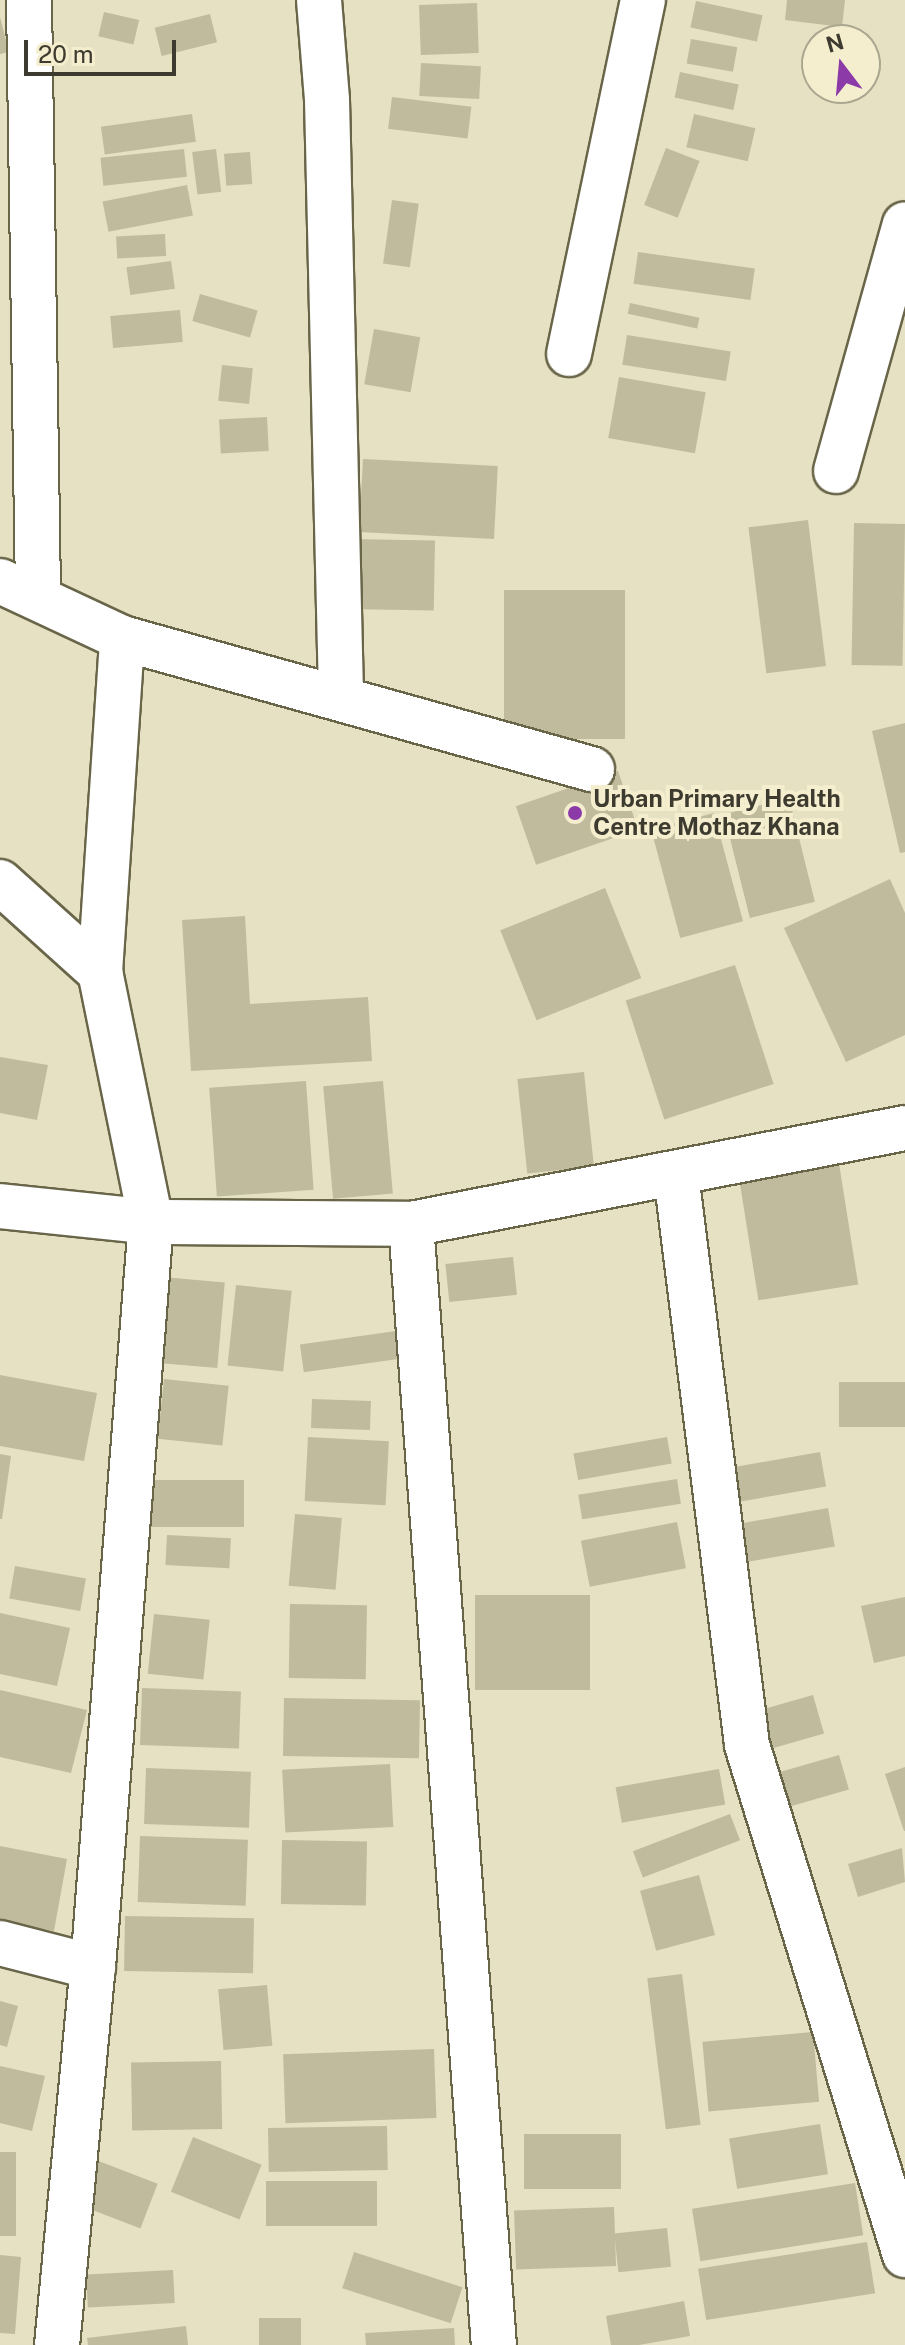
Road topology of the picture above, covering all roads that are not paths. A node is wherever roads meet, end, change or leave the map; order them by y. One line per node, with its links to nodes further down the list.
1 (29, 0): 7 (street)
2 (319, 0): 9 (street)
3 (643, 0): 5 (street)
4 (905, 224): 6 (street)
5 (569, 354)
6 (836, 471)
7 (19, 589): 8 (street)
8 (122, 638): 9 (street); 12 (street)
9 (341, 696): 10 (street)
10 (592, 769)
11 (0, 882): 12 (street)
12 (100, 972): 16 (street)
13 (905, 1128): 14 (street)
14 (676, 1174): 17 (street); 20 (street)
15 (0, 1206): 16 (street)
16 (151, 1222): 17 (street); 19 (street)
17 (411, 1224): 22 (street)
18 (0, 1943): 19 (street)
19 (93, 1967): 21 (street)
20 (905, 2255)
21 (57, 2345)
22 (494, 2345)

